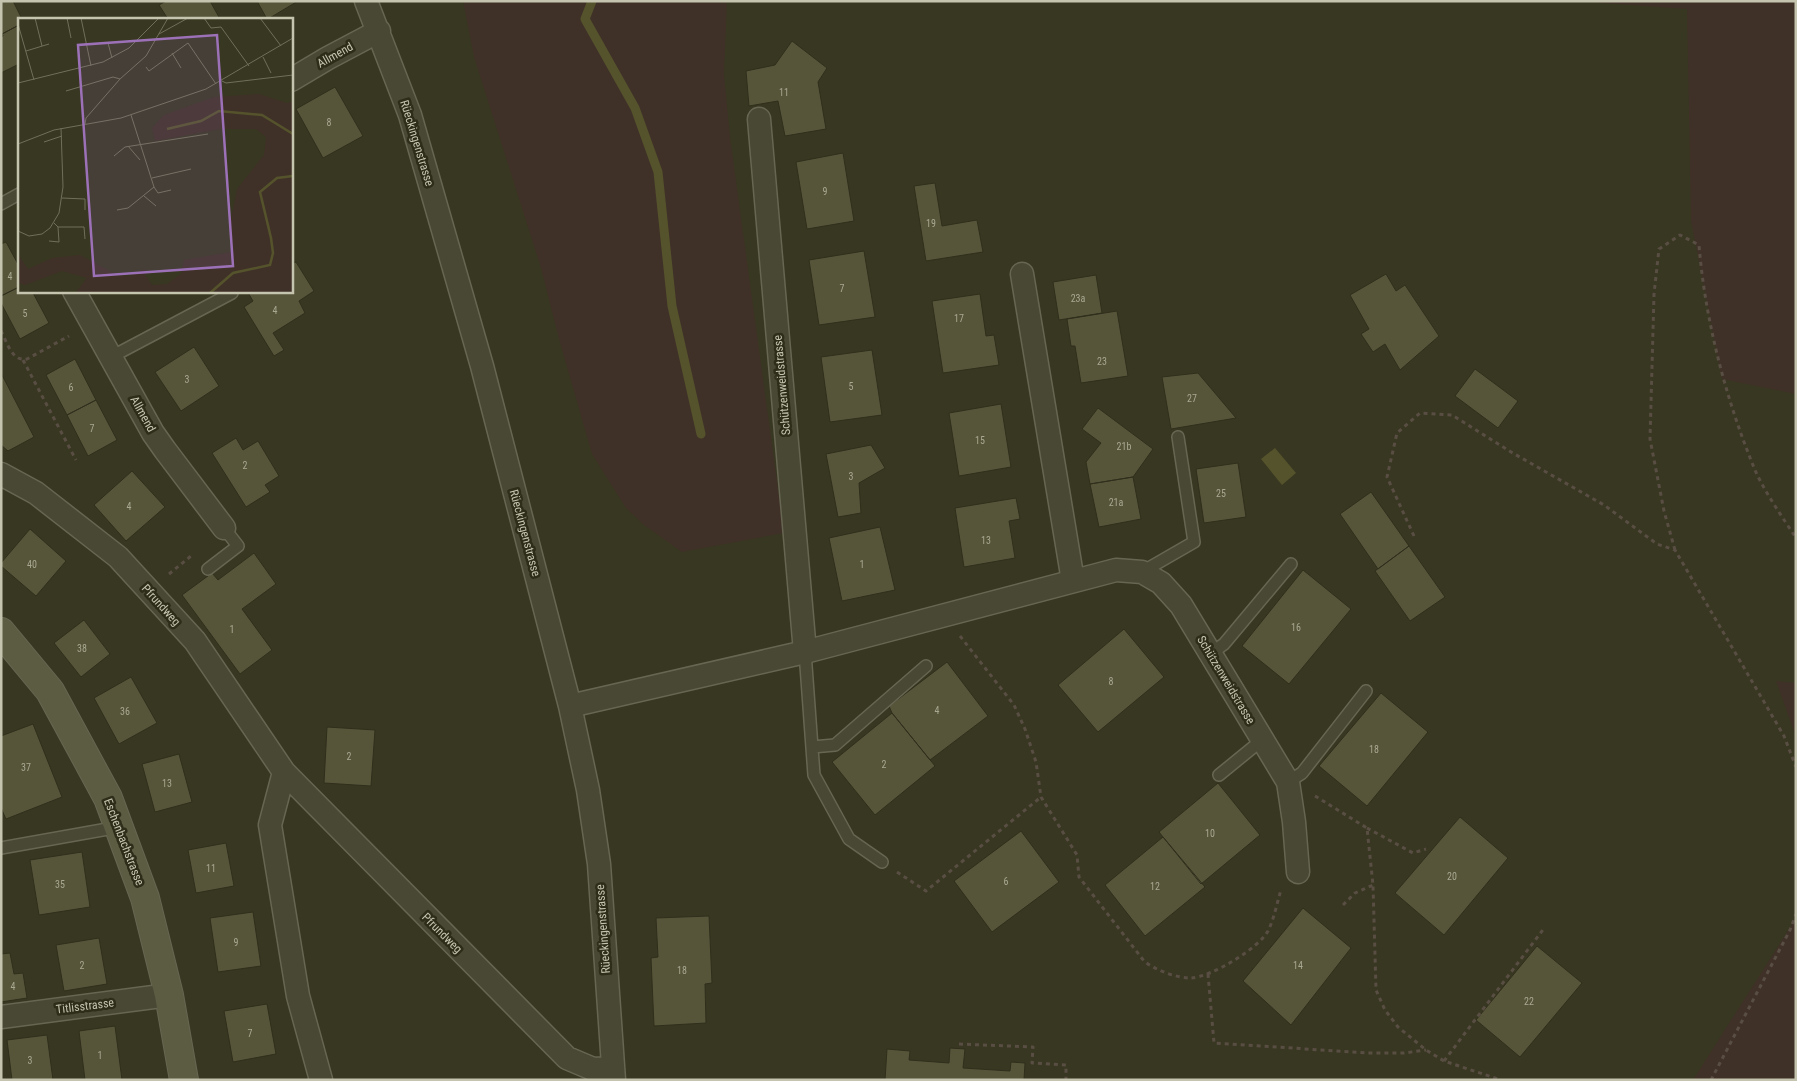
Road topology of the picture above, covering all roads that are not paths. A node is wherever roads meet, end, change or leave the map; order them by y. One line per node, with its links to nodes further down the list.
1 (366, 1): 2 (street, Rüeckingenstrasse)
2 (379, 32): 3 (street, Allmend); 23 (street, Rüeckingenstrasse)
3 (292, 79)
4 (759, 119): 19 (street, Schützenweidstrasse)
5 (18, 195): 6 (lane)
6 (1, 204)
7 (1022, 274): 17 (street)
8 (75, 292): 10 (street, Allmend)
9 (232, 293): 10 (lane)
10 (111, 357): 13 (street, Allmend)
11 (1178, 437): 16 (lane)
12 (1, 474): 26 (street, Pfrundweg)
13 (224, 528): 15 (lane)
14 (1291, 564): 20 (lane)
15 (208, 569)
16 (1142, 572): 17 (street, Schützenweidstrasse); 20 (street, Schützenweidstrasse)
17 (1073, 581): 19 (street, Schützenweidstrasse)
18 (1, 632): 29 (street, Eschenbachstrasse)
19 (805, 652): 23 (street, Schützenweidstrasse); 25 (lane)
20 (1210, 654): 24 (street, Schützenweidstrasse)
21 (926, 666): 25 (lane)
22 (1366, 691): 28 (lane)
23 (570, 706): 35 (street, Rüeckingenstrasse)
24 (1262, 740): 27 (lane); 28 (street, Schützenweidstrasse)
25 (812, 747): 31 (lane)
26 (284, 772): 35 (street, Pfrundweg); 37 (street)
27 (1219, 775)
28 (1288, 782): 32 (street, Schützenweidstrasse)
29 (119, 827): 30 (lane); 33 (street, Eschenbachstrasse)
30 (1, 848)
31 (882, 862)
32 (1291, 878)
33 (168, 995): 34 (street, Titlisstrasse); 36 (street, Eschenbachstrasse)
34 (1, 1017)
35 (613, 1074)
36 (184, 1080)
37 (321, 1080)

